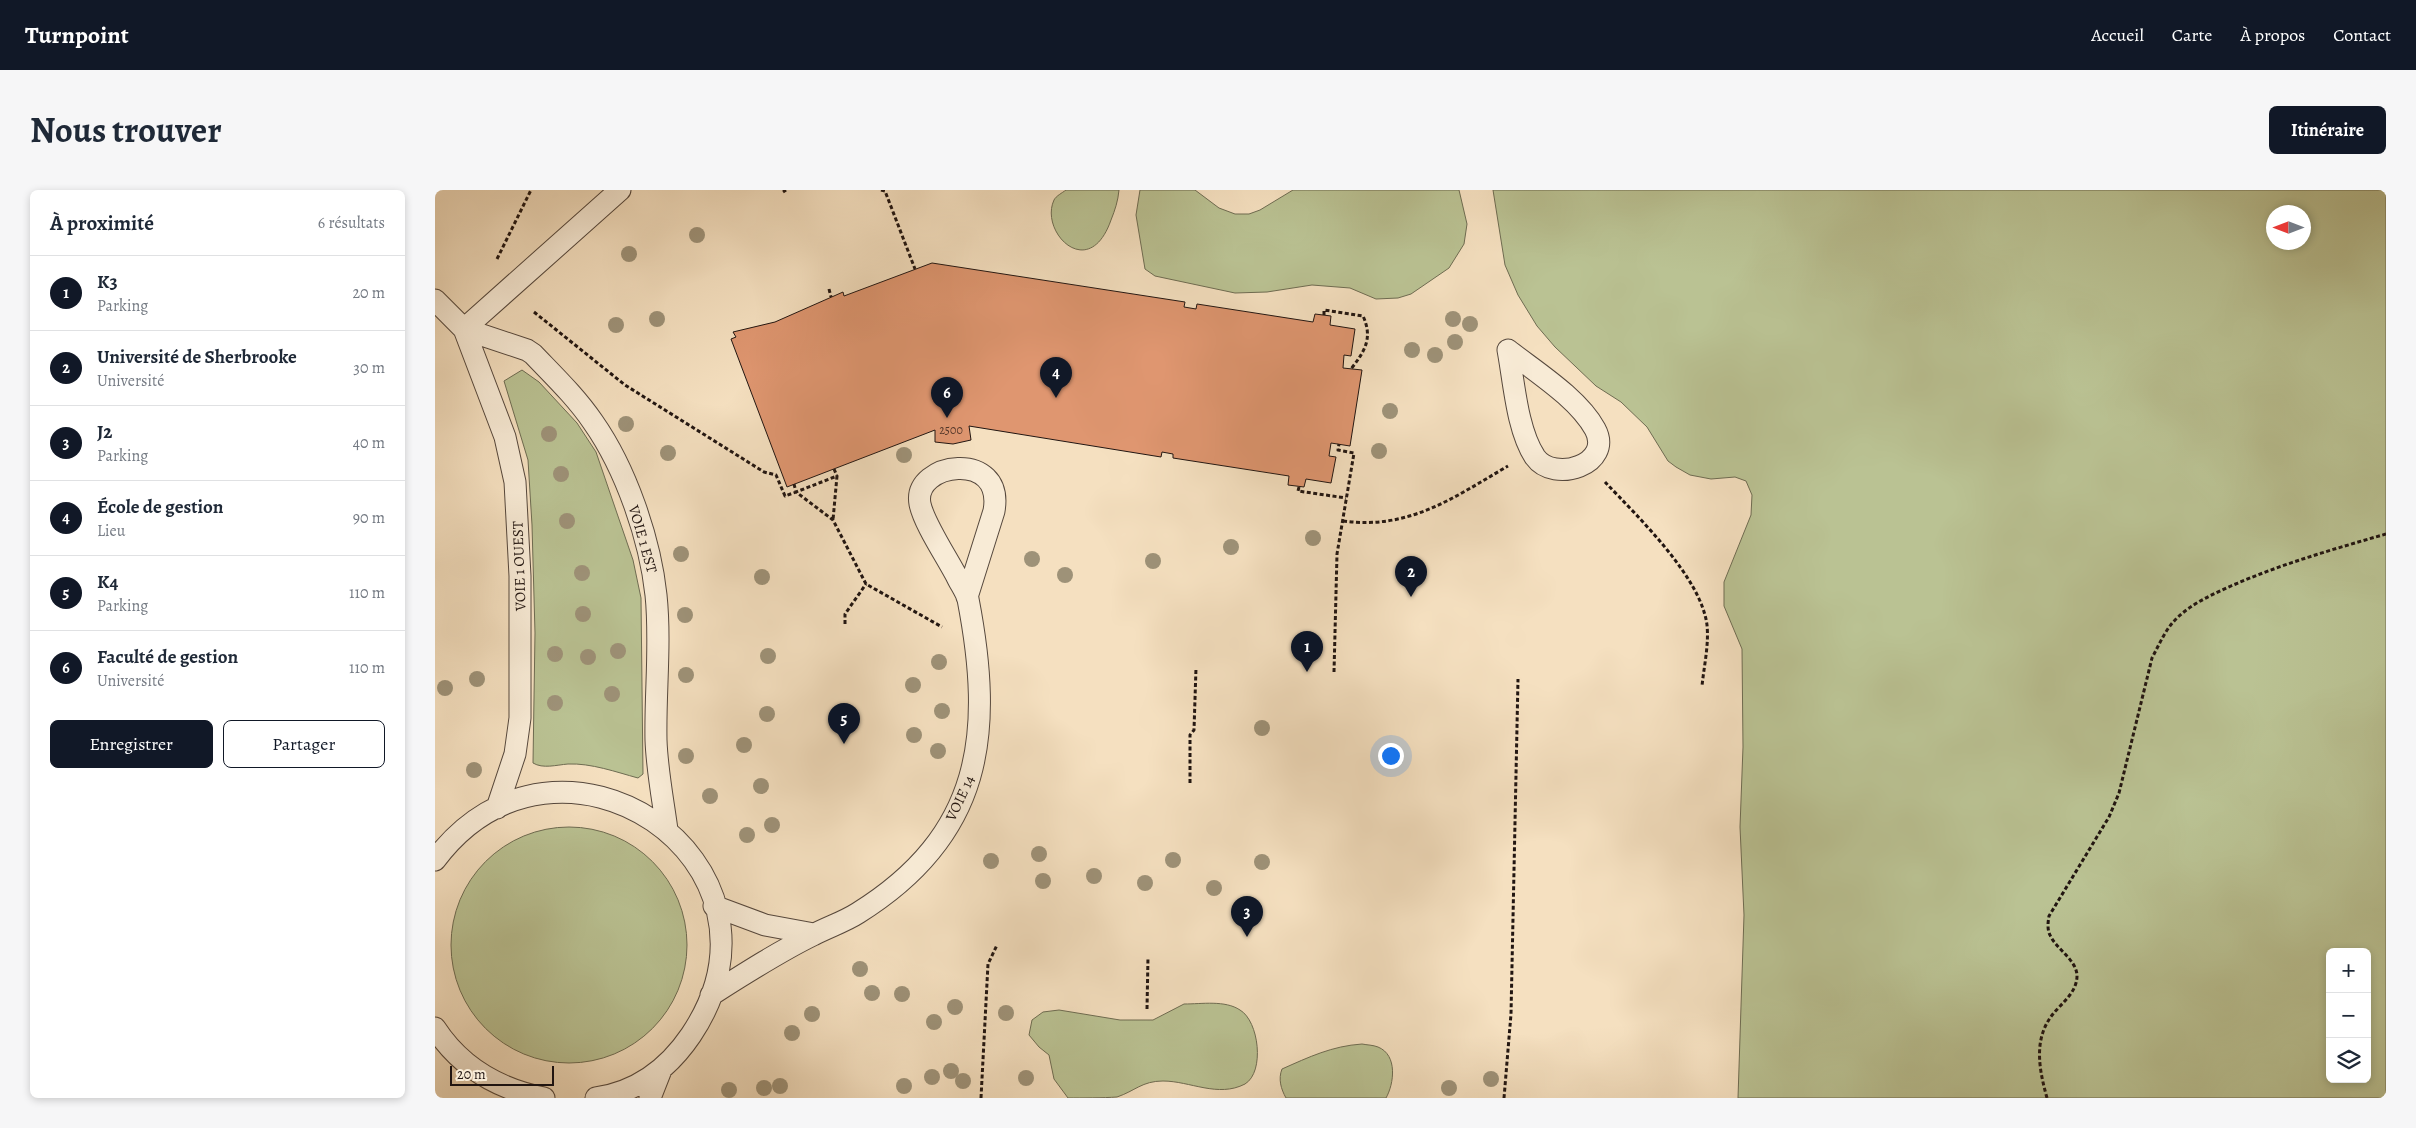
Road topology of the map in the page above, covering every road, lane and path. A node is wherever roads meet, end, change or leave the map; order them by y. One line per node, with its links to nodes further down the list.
1 (531, 190): 4 (path)
2 (620, 190): 11 (lane)
3 (881, 190): 5 (path)
4 (495, 264)
5 (915, 269)
6 (829, 289): 7 (path)
7 (831, 297)
8 (435, 300): 11 (lane)
9 (534, 312): 20 (path)
10 (1324, 316): 12 (path)
11 (464, 329): 34 (lane, VOIE 1 OUEST); 35 (lane, VOIE 1 EST)
12 (1351, 369)
13 (1339, 444): 21 (path)
14 (1531, 451): 15 (lane); 15 (lane); 23 (path)
15 (1585, 464): 32 (path)
16 (834, 469): 17 (path)
17 (837, 476): 20 (path); 22 (path)
18 (794, 484): 20 (path)
19 (1299, 486): 21 (path)
20 (796, 492): 22 (path)
21 (1346, 498): 23 (path)
22 (833, 520): 25 (path)
23 (1343, 520): 30 (path)
24 (2386, 534): 52 (path)
25 (867, 584): 27 (path); 28 (path)
26 (967, 597): 26 (lane, VOIE 14); 38 (lane, VOIE 14)
27 (845, 624)
28 (947, 629)
29 (1196, 668): 33 (path)
30 (1334, 672)
31 (1518, 679): 51 (path)
32 (1702, 686)
33 (1189, 783)
34 (497, 808): 35 (lane); 36 (lane)
35 (667, 830): 37 (lane)
36 (435, 860)
37 (714, 906): 38 (lane); 41 (lane)
38 (814, 934): 41 (lane, VOIE 14)
39 (997, 945): 50 (path)
40 (1148, 957): 42 (path)
41 (711, 995): 44 (lane)
42 (1147, 1009)
43 (435, 1028): 45 (lane)
44 (661, 1070): 48 (lane); 49 (lane)
45 (486, 1078): 46 (lane); 47 (lane)
46 (494, 1098)
47 (544, 1098)
48 (596, 1098)
49 (650, 1098)
50 (981, 1098)
51 (1505, 1098)
52 (2047, 1098)

